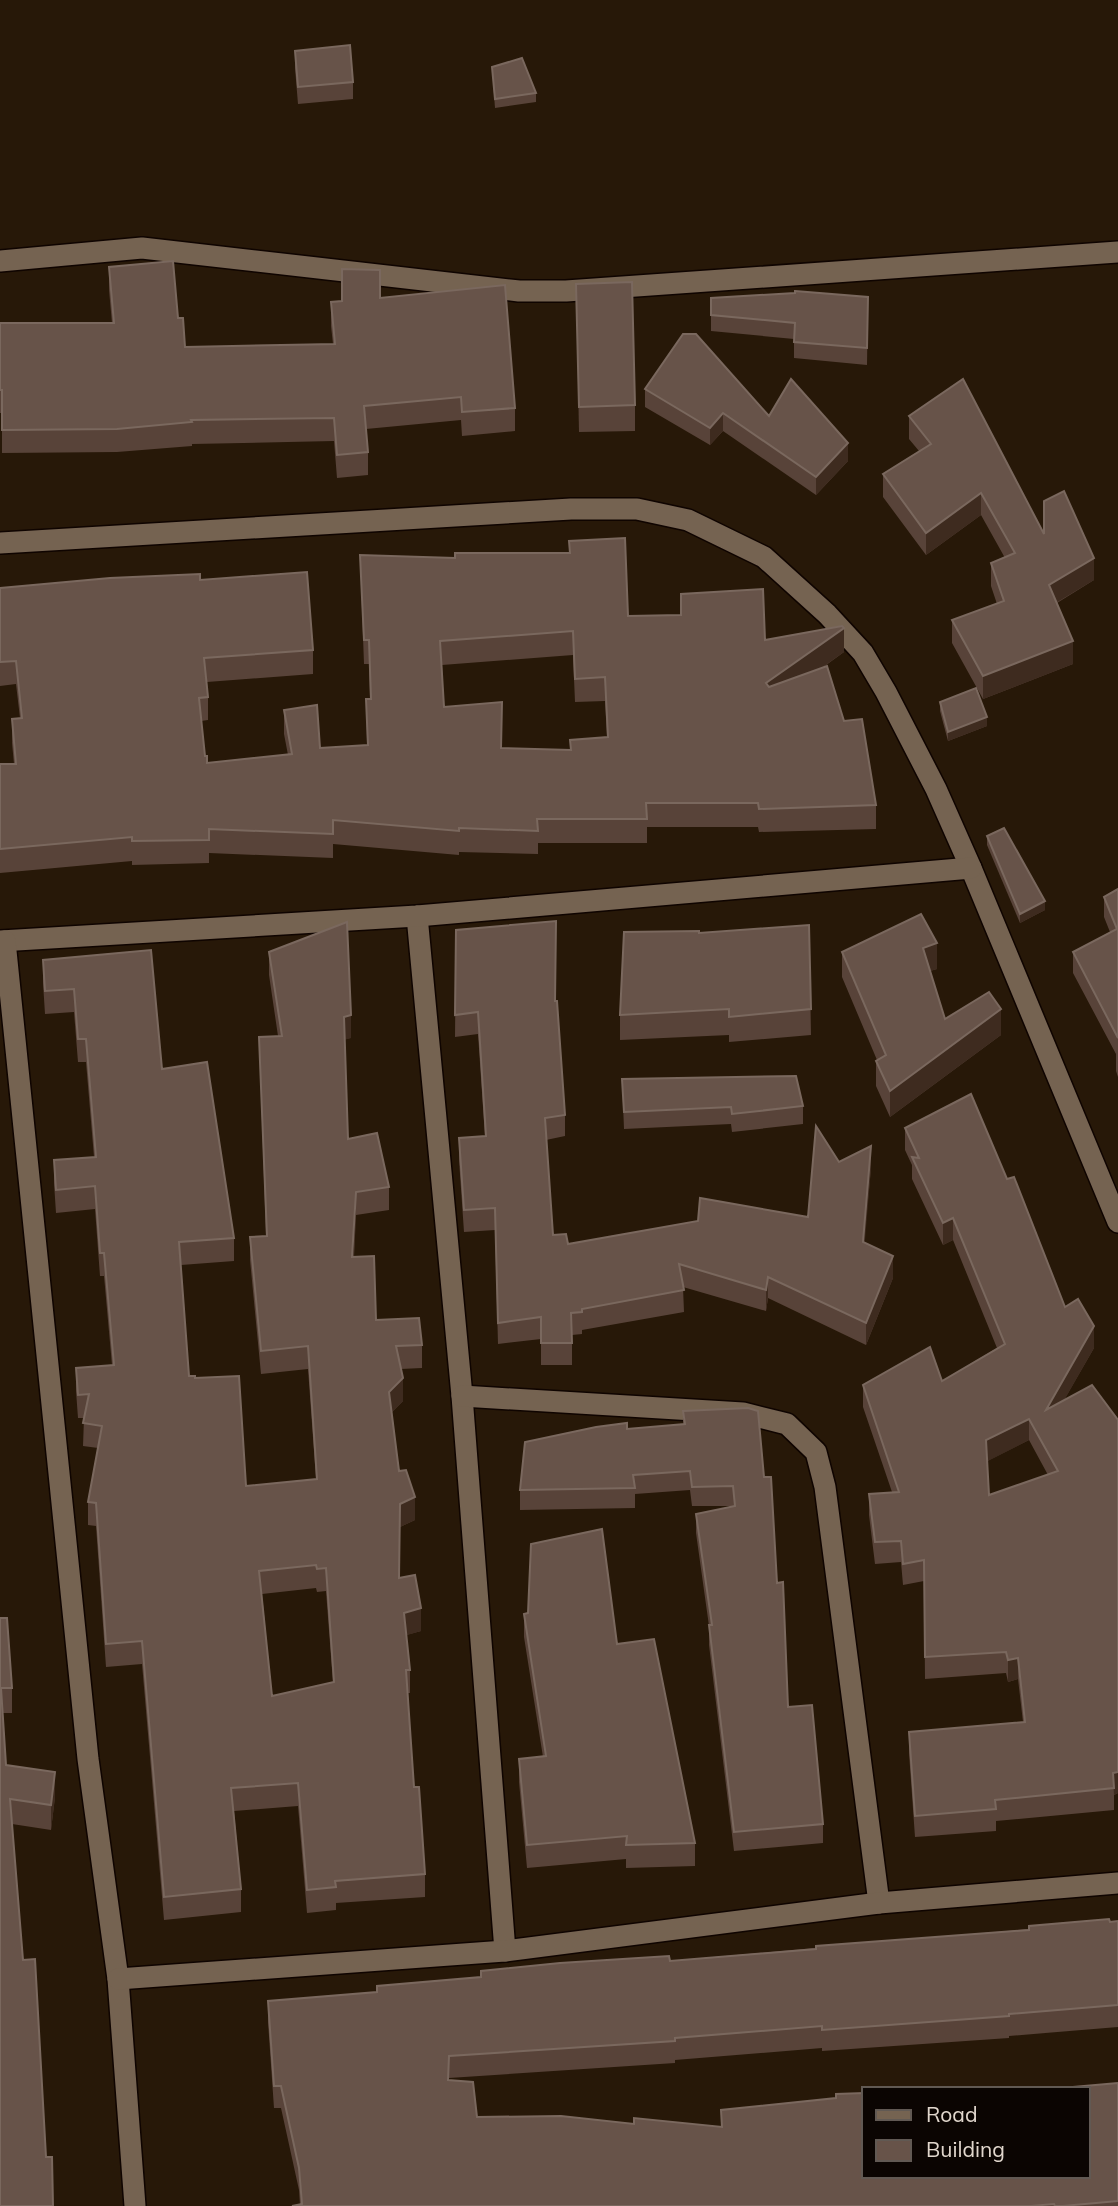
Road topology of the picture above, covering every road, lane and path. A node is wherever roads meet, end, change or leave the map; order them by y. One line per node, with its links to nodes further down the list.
1 (1118, 252): 2 (street)
2 (0, 261)
3 (0, 543): 4 (street)
4 (971, 869): 5 (street); 7 (street)
5 (417, 916): 6 (street); 8 (street)
6 (2, 941): 12 (street)
7 (1118, 1222)
8 (461, 1396): 10 (street); 11 (street)
9 (1118, 1883): 10 (street)
10 (879, 1903): 11 (street)
11 (505, 1951): 12 (street)
12 (118, 1979): 13 (street)
13 (135, 2206)

